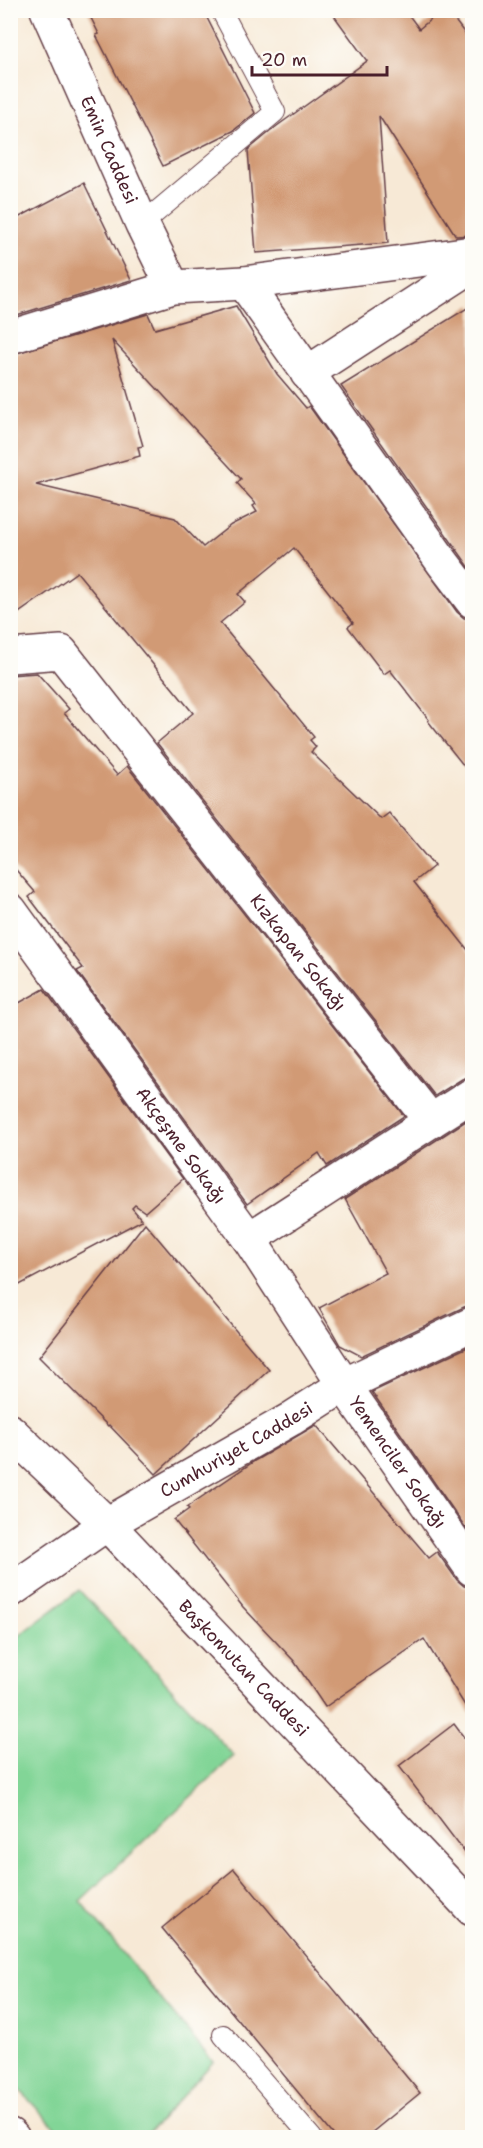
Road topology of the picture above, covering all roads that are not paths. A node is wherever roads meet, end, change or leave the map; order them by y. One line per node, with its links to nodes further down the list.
1 (47, 10): 3 (street, Emin Caddesi)
2 (221, 10): 3 (lane)
3 (142, 224): 7 (street, Emin Caddesi)
4 (472, 253): 6 (street)
5 (472, 266): 9 (street)
6 (244, 284): 7 (street); 9 (street)
7 (173, 287): 8 (street)
8 (10, 337)
9 (308, 373): 10 (street)
10 (472, 601)
11 (10, 656): 14 (street, Kızkapan Sokağı)
12 (10, 910): 15 (street, Akçeşme Sokağı)
13 (472, 1095): 14 (street)
14 (431, 1121): 15 (street)
15 (249, 1239): 17 (street, Akçeşme Sokağı)
16 (472, 1324): 17 (street, Cumhuriyet Caddesi)
17 (344, 1385): 19 (street, Cumhuriyet Caddesi); 20 (street, Yemenciler Sokağı)
18 (10, 1431): 19 (street, Başkomutan Caddesi)
19 (107, 1524): 21 (street, Cumhuriyet Caddesi); 22 (street, Başkomutan Caddesi)
20 (472, 1569)
21 (10, 1592)
22 (472, 1909)
23 (223, 2035): 24 (lane)
24 (312, 2138)

